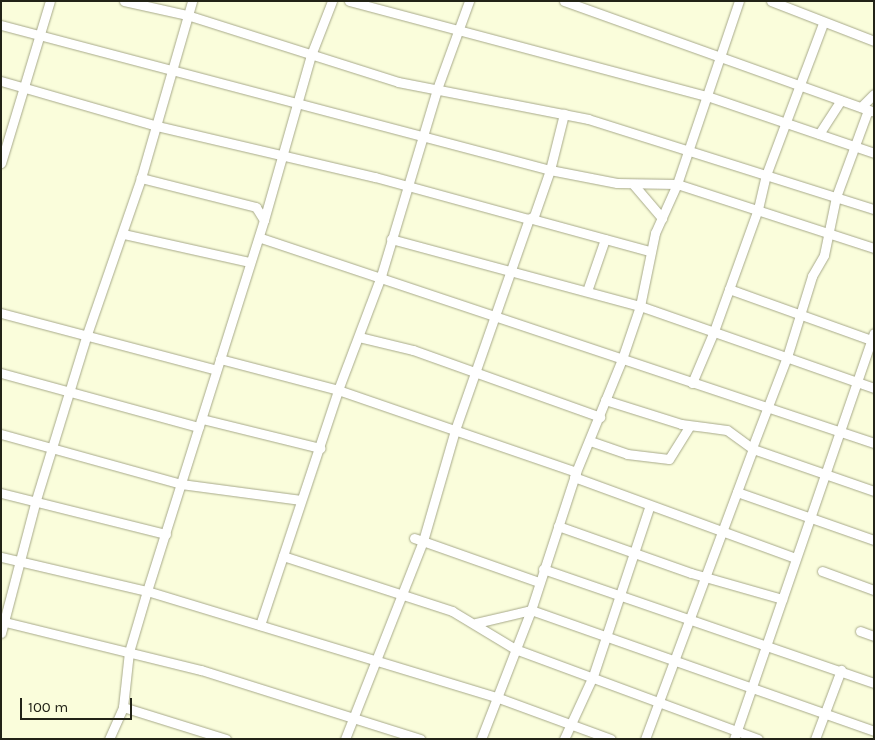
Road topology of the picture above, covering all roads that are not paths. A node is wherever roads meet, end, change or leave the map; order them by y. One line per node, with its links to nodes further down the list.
1 (50, 1): 16 (street)
2 (124, 1): 12 (street)
3 (192, 1): 12 (street)
4 (332, 1): 18 (street)
5 (349, 1): 15 (street)
6 (469, 1): 15 (street)
7 (564, 1): 11 (street)
8 (602, 1): 11 (street)
9 (739, 1): 19 (street)
10 (771, 1): 13 (street)
11 (598, 11): 19 (street)
12 (187, 15): 18 (street); 20 (street)
13 (823, 24): 17 (street); 22 (street)
14 (1, 25): 16 (street)
15 (459, 31): 24 (street); 26 (street)
16 (40, 36): 20 (street); 23 (street)
17 (874, 41)
18 (312, 55): 24 (street); 28 (street)
19 (720, 55): 22 (street); 26 (street)
20 (173, 70): 28 (street); 32 (street)
21 (1, 81): 23 (street)
22 (800, 85): 27 (street); 31 (street)
23 (22, 87): 32 (street); 39 (street)
24 (437, 89): 30 (street); 34 (street)
25 (874, 94): 29 (street)
26 (707, 96): 31 (street); 36 (street)
27 (841, 100): 29 (street); 33 (street)
28 (298, 103): 34 (street); 38 (street)
29 (868, 110): 35 (street)
30 (564, 114): 36 (street); 40 (street)
31 (786, 123): 33 (street); 41 (street)
32 (156, 126): 38 (street); 42 (street)
33 (819, 134): 35 (street)
34 (425, 136): 40 (street); 45 (street)
35 (856, 147): 37 (street); 46 (street)
36 (686, 148): 41 (street); 44 (street)
37 (874, 153)
38 (282, 158): 45 (street); 51 (street)
39 (1, 163)
40 (550, 170): 43 (street); 50 (street)
41 (766, 175): 46 (street); 47 (street)
42 (142, 178): 51 (street); 52 (street)
43 (633, 184): 44 (street); 49 (street)
44 (677, 184): 47 (street); 49 (street)
45 (408, 188): 50 (street); 55 (street)
46 (836, 197): 48 (street); 53 (street)
47 (758, 209): 53 (street); 62 (street)
48 (874, 209)
49 (662, 218): 58 (street)
50 (530, 219): 56 (street); 60 (street)
51 (264, 220): 54 (street)
52 (124, 234): 59 (street); 69 (street)
53 (829, 234): 57 (street); 65 (street)
54 (261, 238): 59 (street); 61 (street)
55 (390, 239): 60 (street); 61 (street)
56 (605, 239): 58 (street); 63 (street)
57 (874, 248)
58 (650, 250): 64 (street)
59 (250, 262): 73 (street)
60 (509, 272): 63 (street); 67 (street)
61 (381, 276): 67 (street); 70 (street)
62 (729, 289): 65 (street); 68 (street)
63 (587, 291): 64 (street)
64 (640, 306): 68 (street); 74 (street)
65 (800, 312): 71 (street); 72 (street)
66 (1, 313): 69 (street)
67 (497, 315): 74 (street); 77 (street)
68 (714, 331): 72 (street); 79 (street)
69 (86, 337): 75 (street); 82 (street)
70 (359, 337): 77 (street); 81 (street)
71 (873, 338): 78 (street)
72 (787, 357): 78 (street); 84 (street)
73 (220, 359): 75 (street); 81 (street)
74 (622, 359): 79 (street); 83 (street)
75 (216, 370): 86 (street)
76 (1, 373): 82 (street)
77 (474, 375): 85 (street); 88 (street)
78 (855, 382): 80 (street); 89 (street)
79 (692, 383): 84 (street)
80 (874, 388)
81 (338, 390): 88 (street); 94 (street)
82 (71, 392): 86 (street); 93 (street)
83 (605, 400): 85 (street); 87 (street)
84 (768, 408): 89 (street); 95 (street)
85 (600, 417): 91 (street)
86 (200, 423): 94 (street); 98 (street)
87 (690, 426): 91 (street); 95 (street)
88 (455, 430): 97 (street); 109 (street)
89 (838, 432): 92 (street); 96 (street)
90 (1, 434): 93 (street)
91 (590, 440): 97 (street)
92 (874, 444)
93 (53, 446): 98 (street); 103 (street)
94 (320, 448): 102 (street)
95 (752, 448): 96 (street); 100 (street)
96 (823, 474): 99 (street); 105 (street)
97 (575, 475): 104 (street); 106 (street)
98 (181, 484): 102 (street); 108 (street)
99 (874, 491)
100 (737, 492): 105 (street); 107 (street)
101 (1, 493): 103 (street)
102 (301, 500): 112 (street)
103 (35, 503): 108 (street); 115 (street)
104 (649, 508): 107 (street); 111 (street)
105 (810, 516): 110 (street); 114 (street)
106 (558, 526): 111 (street); 116 (street)
107 (723, 532): 114 (street); 118 (street)
108 (166, 534): 121 (street)
109 (418, 539): 119 (street); 122 (street)
110 (874, 540)
111 (635, 552): 118 (street); 123 (street)
112 (283, 556): 122 (street); 129 (street)
113 (1, 557): 115 (street)
114 (795, 558): 124 (street)
115 (19, 561): 121 (street); 127 (street)
116 (544, 569): 119 (street); 123 (street)
117 (822, 571): 120 (street)
118 (704, 576): 124 (street); 126 (street)
119 (539, 582): 125 (street)
120 (874, 590)
121 (147, 591): 129 (street); 136 (street)
122 (401, 593): 128 (street); 146 (street)
123 (622, 595): 126 (street); 132 (street)
124 (782, 599): 134 (street)
125 (531, 610): 128 (street); 132 (street); 135 (street)
126 (688, 618): 134 (street); 137 (street)
127 (2, 622): 131 (street); 136 (street)
128 (476, 623): 135 (street)
129 (260, 625): 142 (street)
130 (860, 631): 133 (street)
131 (1, 633)
132 (608, 635): 137 (street); 139 (street)
133 (874, 636)
134 (765, 648): 138 (street); 141 (street)
135 (515, 649): 139 (street); 142 (street)
136 (129, 652): 144 (street); 146 (street)
137 (674, 659): 141 (street); 143 (street)
138 (841, 670): 140 (street); 145 (street)
139 (593, 676): 143 (street); 147 (street)
140 (874, 682)
141 (751, 689): 145 (street); 149 (street)
142 (496, 697): 147 (street); 154 (street)
143 (660, 704): 149 (street); 157 (street)
144 (123, 707): 150 (street); 151 (street)
145 (824, 714): 148 (street); 159 (street)
146 (351, 717): 152 (street); 153 (street)
147 (569, 723): 155 (street); 156 (street)
148 (874, 731)
149 (735, 735): 158 (street)
150 (109, 739)
151 (226, 739)
152 (344, 739)
153 (420, 739)
154 (481, 739)
155 (564, 739)
156 (611, 739)
157 (645, 739)
158 (758, 739)
159 (815, 739)

